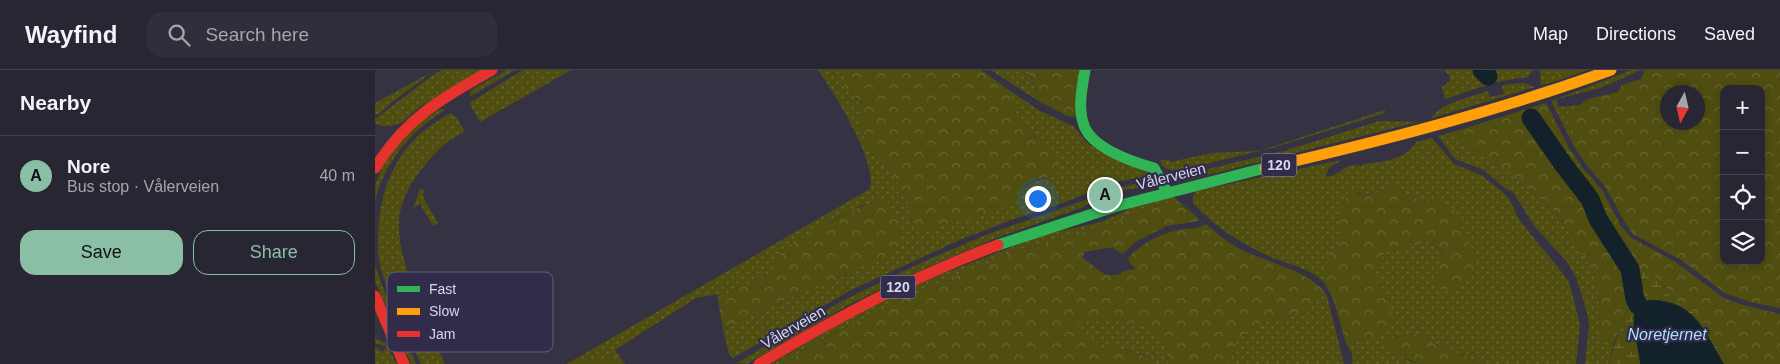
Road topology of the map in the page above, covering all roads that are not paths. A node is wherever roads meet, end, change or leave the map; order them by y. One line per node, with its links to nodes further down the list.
1 (492, 70): 4 (main road)
2 (1085, 70): 5 (main road)
3 (1611, 70): 5 (main road, Vålerveien / 120)
4 (375, 168)
5 (1167, 192): 10 (main road, Vålerveien / 120)
6 (375, 296): 7 (main road)
7 (387, 324)
8 (399, 352): 9 (main road)
9 (404, 364)
10 (759, 364)

